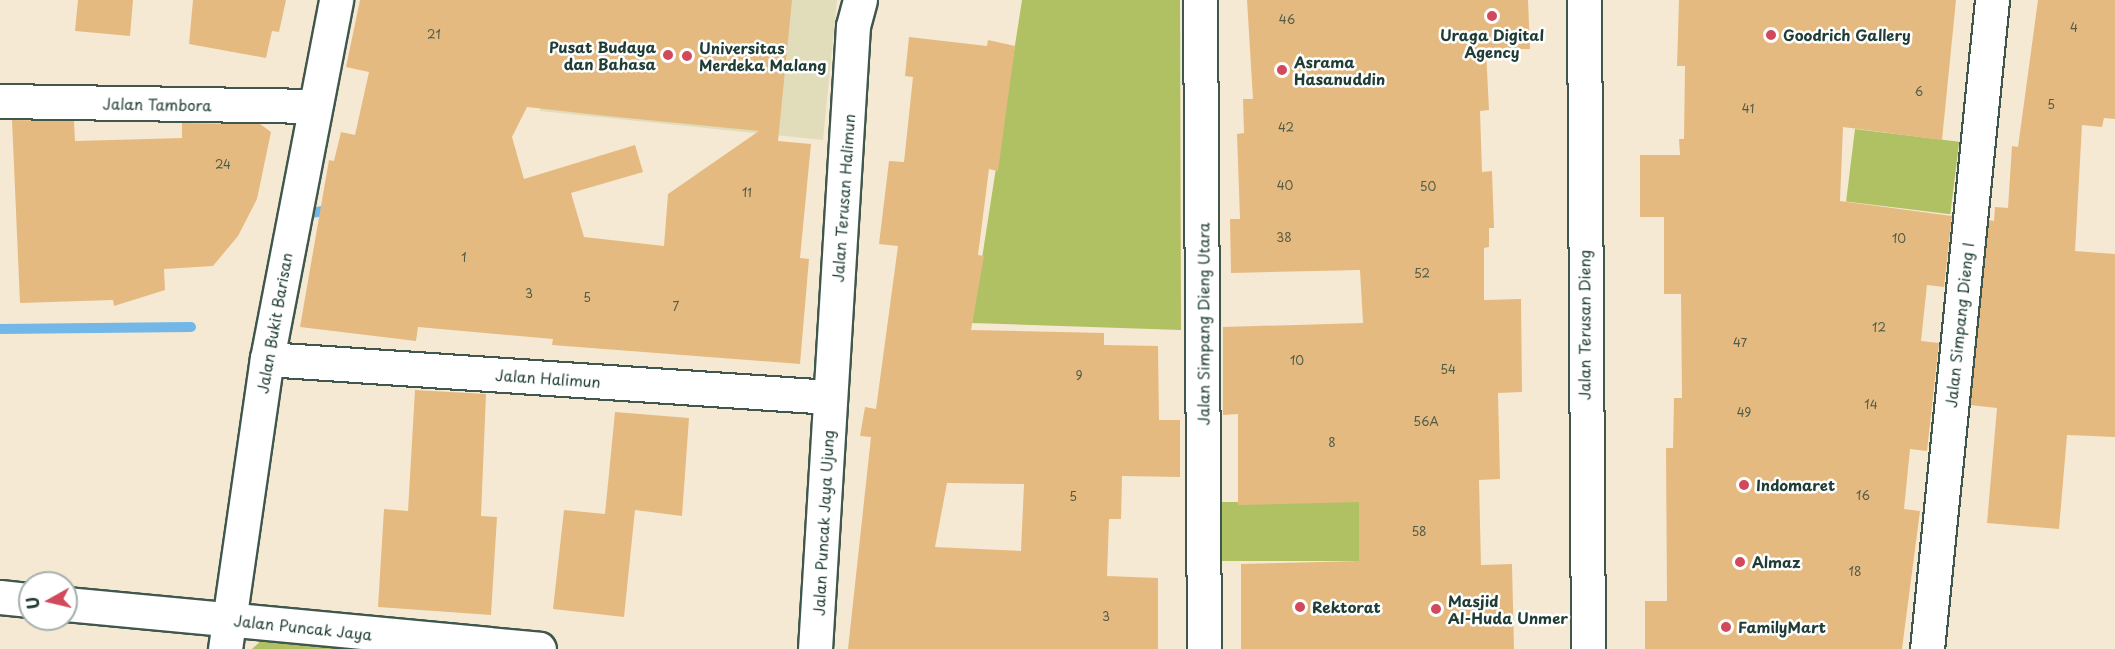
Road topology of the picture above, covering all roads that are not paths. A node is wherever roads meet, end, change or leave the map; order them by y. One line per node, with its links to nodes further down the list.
1 (336, 0): 7 (street, Jalan Bukit Barisan)
2 (860, 0): 9 (street, Jalan Terusan Halimun)
3 (1200, 0): 16 (street, Jalan Simpang Dieng Utara)
4 (1584, 0): 17 (street, Jalan Terusan Dieng)
5 (1992, 0): 18 (street, Jalan Simpang Dieng I)
6 (0, 101): 7 (street, Jalan Tambora)
7 (314, 106): 8 (street, Jalan Bukit Barisan)
8 (267, 359): 9 (street, Jalan Halimun); 13 (street, Jalan Bukit Barisan)
9 (830, 397): 15 (street, Jalan Puncak Jaya Ujung)
10 (0, 597): 11 (street)
11 (18, 599)
12 (78, 606): 13 (street, Jalan Puncak Jaya)
13 (228, 635): 14 (street, Jalan Puncak Jaya)
14 (539, 649)
15 (816, 649)
16 (1204, 649)
17 (1588, 649)
18 (1927, 649)

